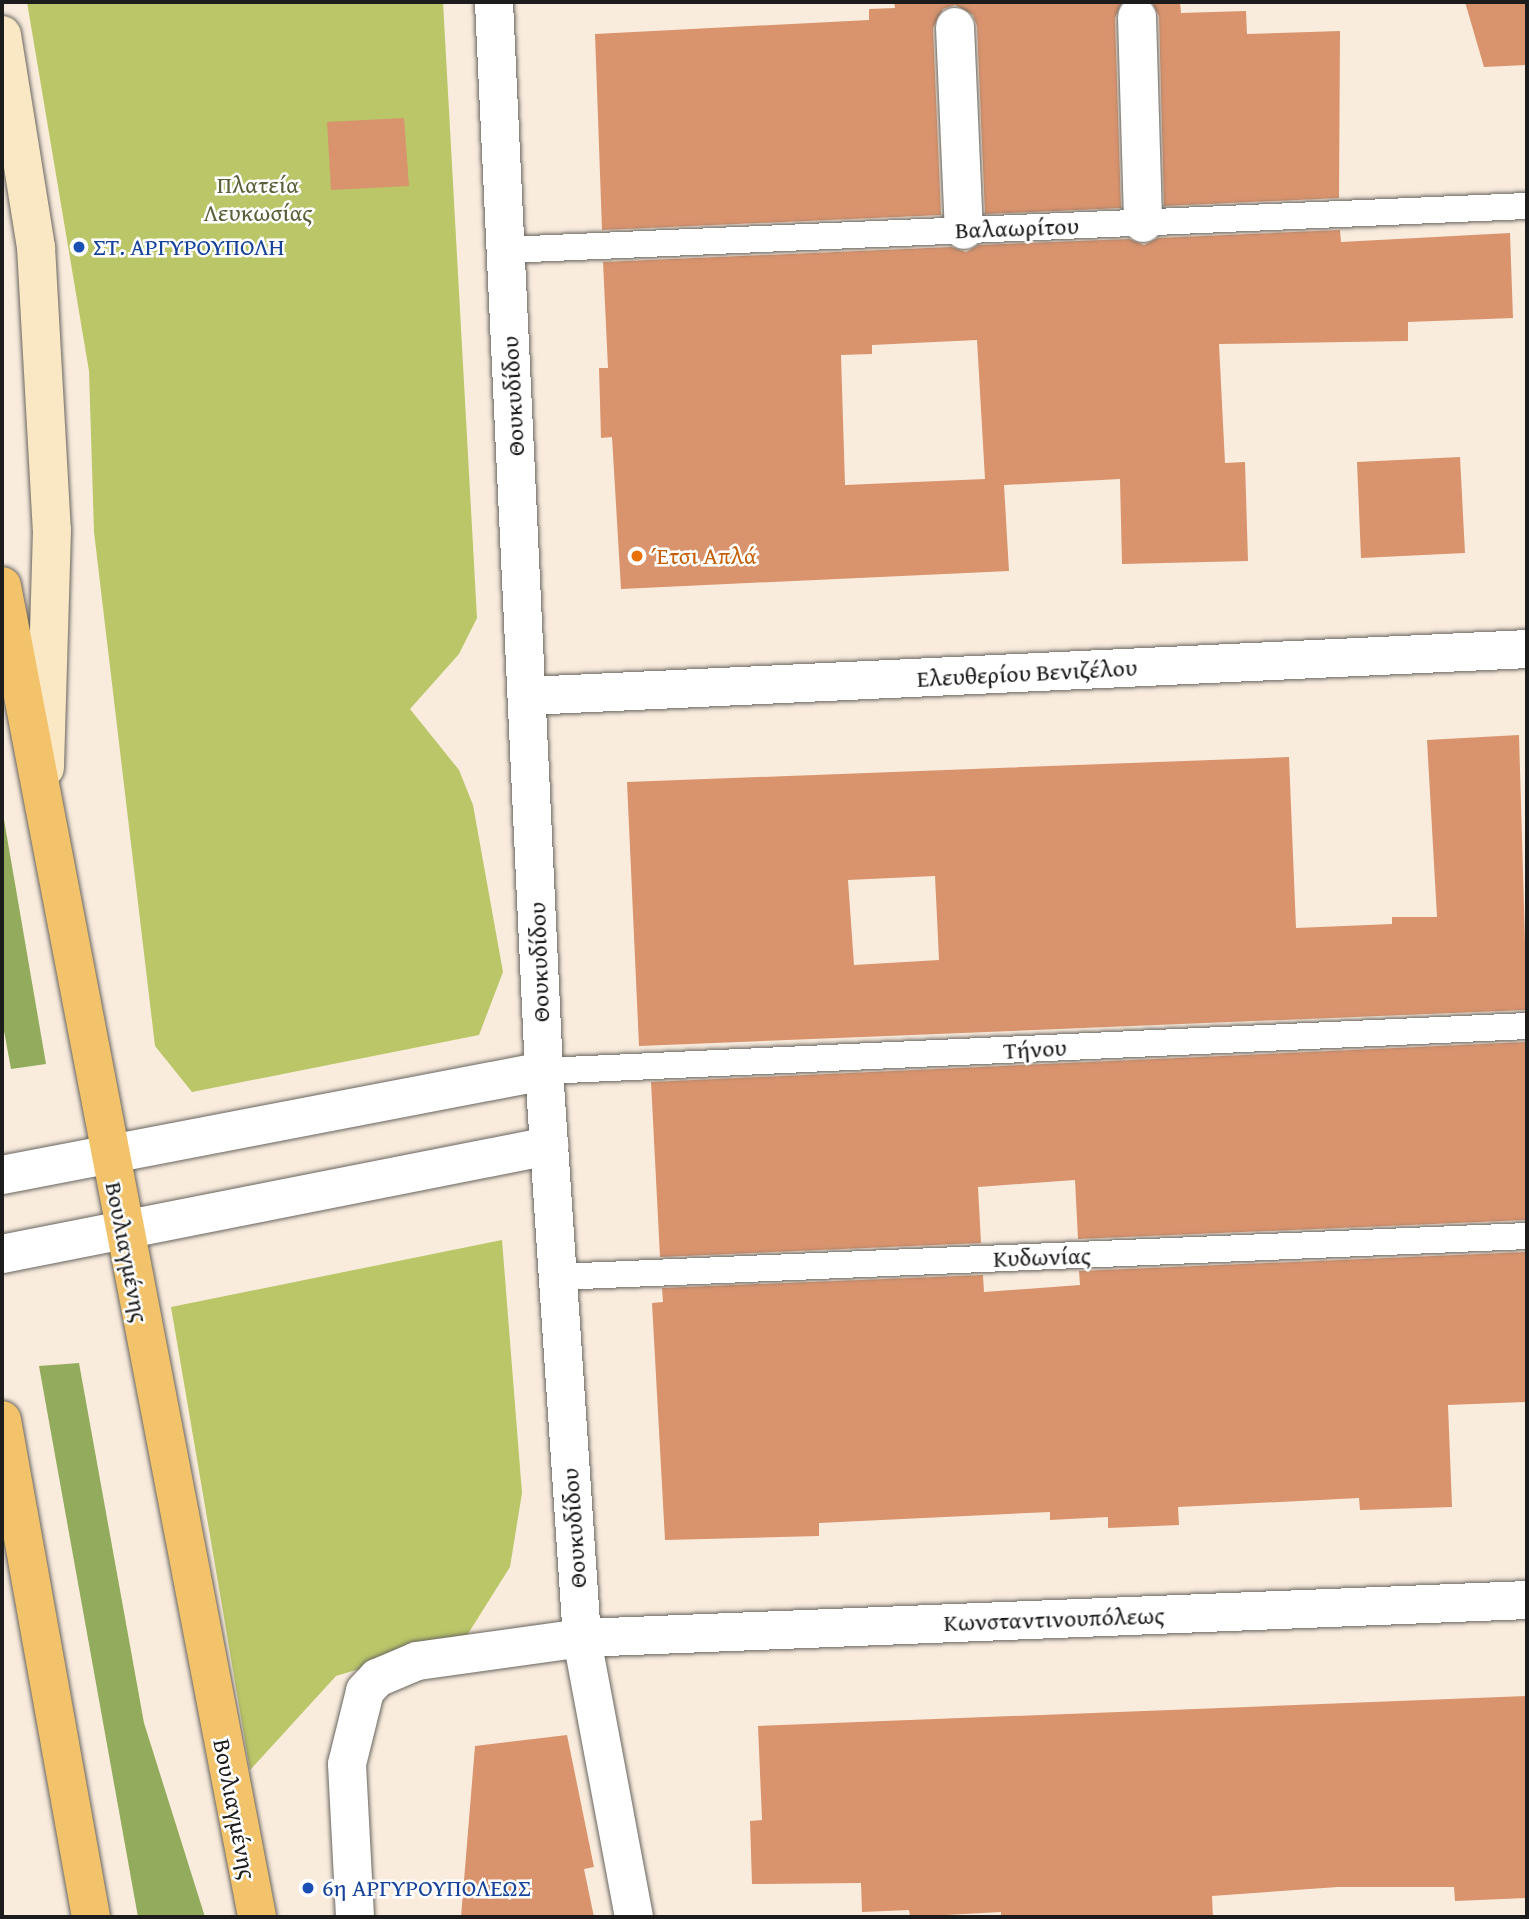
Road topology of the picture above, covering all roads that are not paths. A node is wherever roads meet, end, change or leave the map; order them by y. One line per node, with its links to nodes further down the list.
1 (494, 2): 8 (street, Θουκυδίδου)
2 (1137, 17): 6 (street)
3 (955, 27): 7 (street)
4 (2, 35): 12 (main road)
5 (1527, 206): 6 (lane, Βαλαωρίτου)
6 (1143, 223): 7 (lane, Βαλαωρίτου)
7 (964, 230): 8 (lane, Βαλαωρίτου)
8 (506, 250): 11 (street, Θουκυδίδου)
9 (2, 586): 12 (main road, Βουλιαγμένης)
10 (1527, 649): 11 (street, Ελευθερίου Βενιζέλου)
11 (528, 696): 14 (street, Θουκυδίδου)
12 (43, 823): 16 (main road, Βουλιαγμένης)
13 (1527, 1026): 14 (lane, Τήνου)
14 (544, 1071): 15 (street, Θουκυδίδου); 16 (street)
15 (549, 1146): 18 (street); 21 (street, Θουκυδίδου)
16 (107, 1154): 17 (street); 18 (main road, Βουλιαγμένης)
17 (2, 1175)
18 (123, 1230): 20 (street); 26 (main road, Βουλιαγμένης)
19 (1527, 1236): 21 (lane, Κυδωνίας)
20 (2, 1254)
21 (556, 1277): 24 (street, Θουκυδίδου)
22 (2, 1420): 25 (main road)
23 (1527, 1601): 24 (street, Κωνσταντινουπόλεως)
24 (582, 1638): 27 (street, Κωνσταντινουπόλεως); 28 (street, Θουκυδίδου)
25 (91, 1917)
26 (257, 1917)
27 (355, 1917)
28 (634, 1917)

